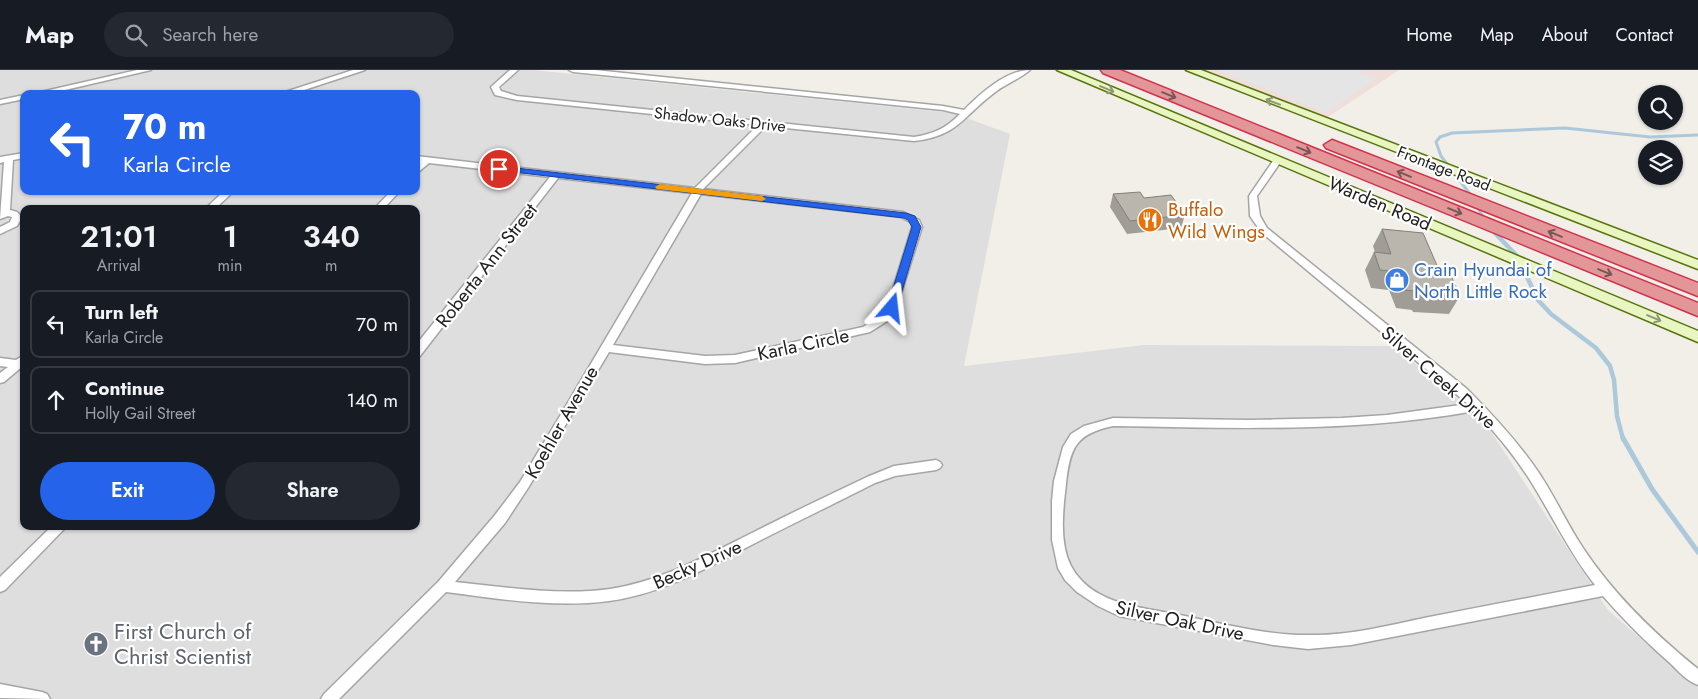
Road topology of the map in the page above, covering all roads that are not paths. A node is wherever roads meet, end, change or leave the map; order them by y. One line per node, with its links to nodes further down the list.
1 (147, 70): 10 (street)
2 (361, 70): 11 (street)
3 (514, 70): 15 (street, Shadow Oaks Drive)
4 (573, 70): 14 (street, Shadow Oaks Drive)
5 (1026, 70): 14 (street, Shadow Oaks Drive)
6 (1062, 70): 21 (main road, Warden Road, one-way to 21)
7 (1108, 70): 33 (highway, one-way to 33)
8 (1141, 70): 32 (highway, one-way to 8)
9 (1191, 70): 17 (main road, Frontage Road, one-way to 9)
10 (54, 90)
11 (296, 90)
12 (20, 97): 13 (street)
13 (0, 102)
14 (966, 112): 15 (street, Shadow Oaks Drive)
15 (764, 124): 24 (street, Koehler Avenue)
16 (20, 156): 18 (street)
17 (1416, 157): 31 (main road, Frontage Road)
18 (5, 159): 29 (street)
19 (420, 159): 20 (street)
20 (427, 160): 22 (street); 23 (street)
21 (1278, 160): 34 (main road, Warden Road, one-way to 34); 41 (street, Silver Creek Drive)
22 (420, 167)
23 (555, 176): 24 (street); 35 (street, Roberta Ann Street)
24 (698, 191): 36 (street, Koehler Avenue); 36 (street, Karla Circle)
25 (225, 195): 27 (street)
26 (392, 195): 28 (street)
27 (214, 205)
28 (382, 205)
29 (3, 214): 30 (street)
30 (0, 231)
31 (1698, 265)
32 (1698, 290)
33 (1698, 310)
34 (1698, 337)
35 (420, 348)
36 (604, 348): 45 (street, Koehler Avenue)
37 (0, 362): 38 (street)
38 (20, 362)
39 (20, 363): 40 (street)
40 (0, 379)
41 (1477, 406): 46 (street, Silver Creek Drive); 46 (street, Silver Oak Drive)
42 (936, 464): 45 (street, Becky Drive)
43 (57, 530): 44 (street)
44 (0, 586)
45 (443, 586): 50 (street, Koehler Avenue)
46 (1607, 589): 47 (street, Silver Creek Drive)
47 (1698, 678)
48 (0, 691): 49 (street)
49 (42, 699)
50 (329, 699)

